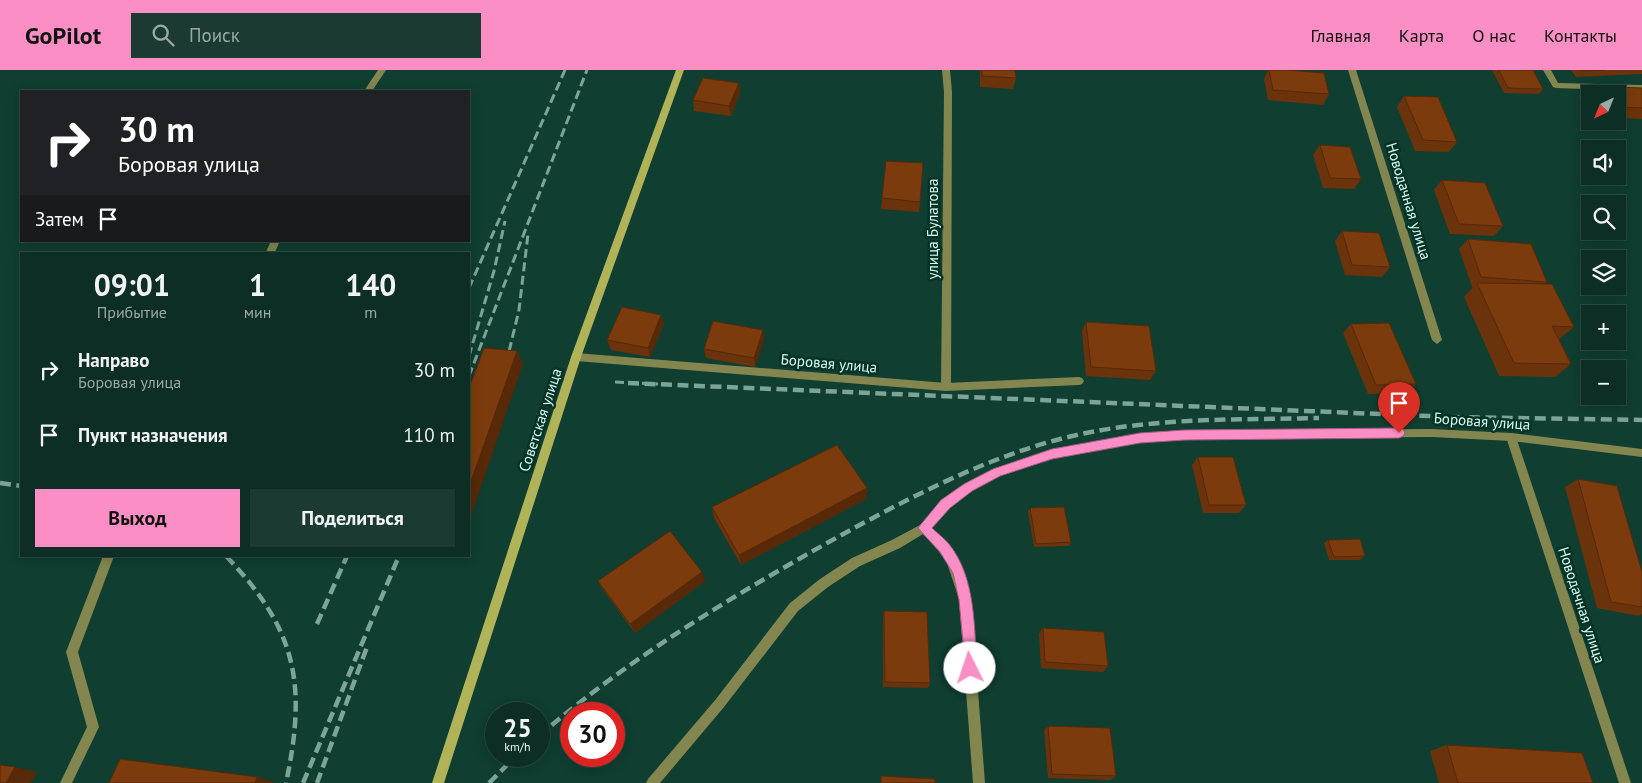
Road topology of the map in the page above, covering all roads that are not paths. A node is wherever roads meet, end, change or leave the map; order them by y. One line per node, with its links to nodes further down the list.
1 (382, 70): 7 (street)
2 (680, 70): 9 (street, Советская улица)
3 (946, 70): 11 (street, улица Булатова)
4 (1352, 70): 8 (street, Новодачная улица)
5 (1546, 70): 6 (street)
6 (1642, 88)
7 (369, 90)
8 (1437, 340)
9 (576, 356): 11 (street, Боровая улица); 17 (street, Советская улица)
10 (1079, 381): 11 (street, Боровая улица)
11 (946, 387)
12 (1510, 436): 13 (street, Боровая улица); 14 (street, Боровая улица); 20 (street, Новодачная улица)
13 (1642, 453)
14 (924, 528): 18 (street, Боровая улица); 19 (street)
15 (109, 557): 16 (street)
16 (66, 783)
17 (438, 783)
18 (652, 783)
19 (979, 783)
20 (1625, 783)

